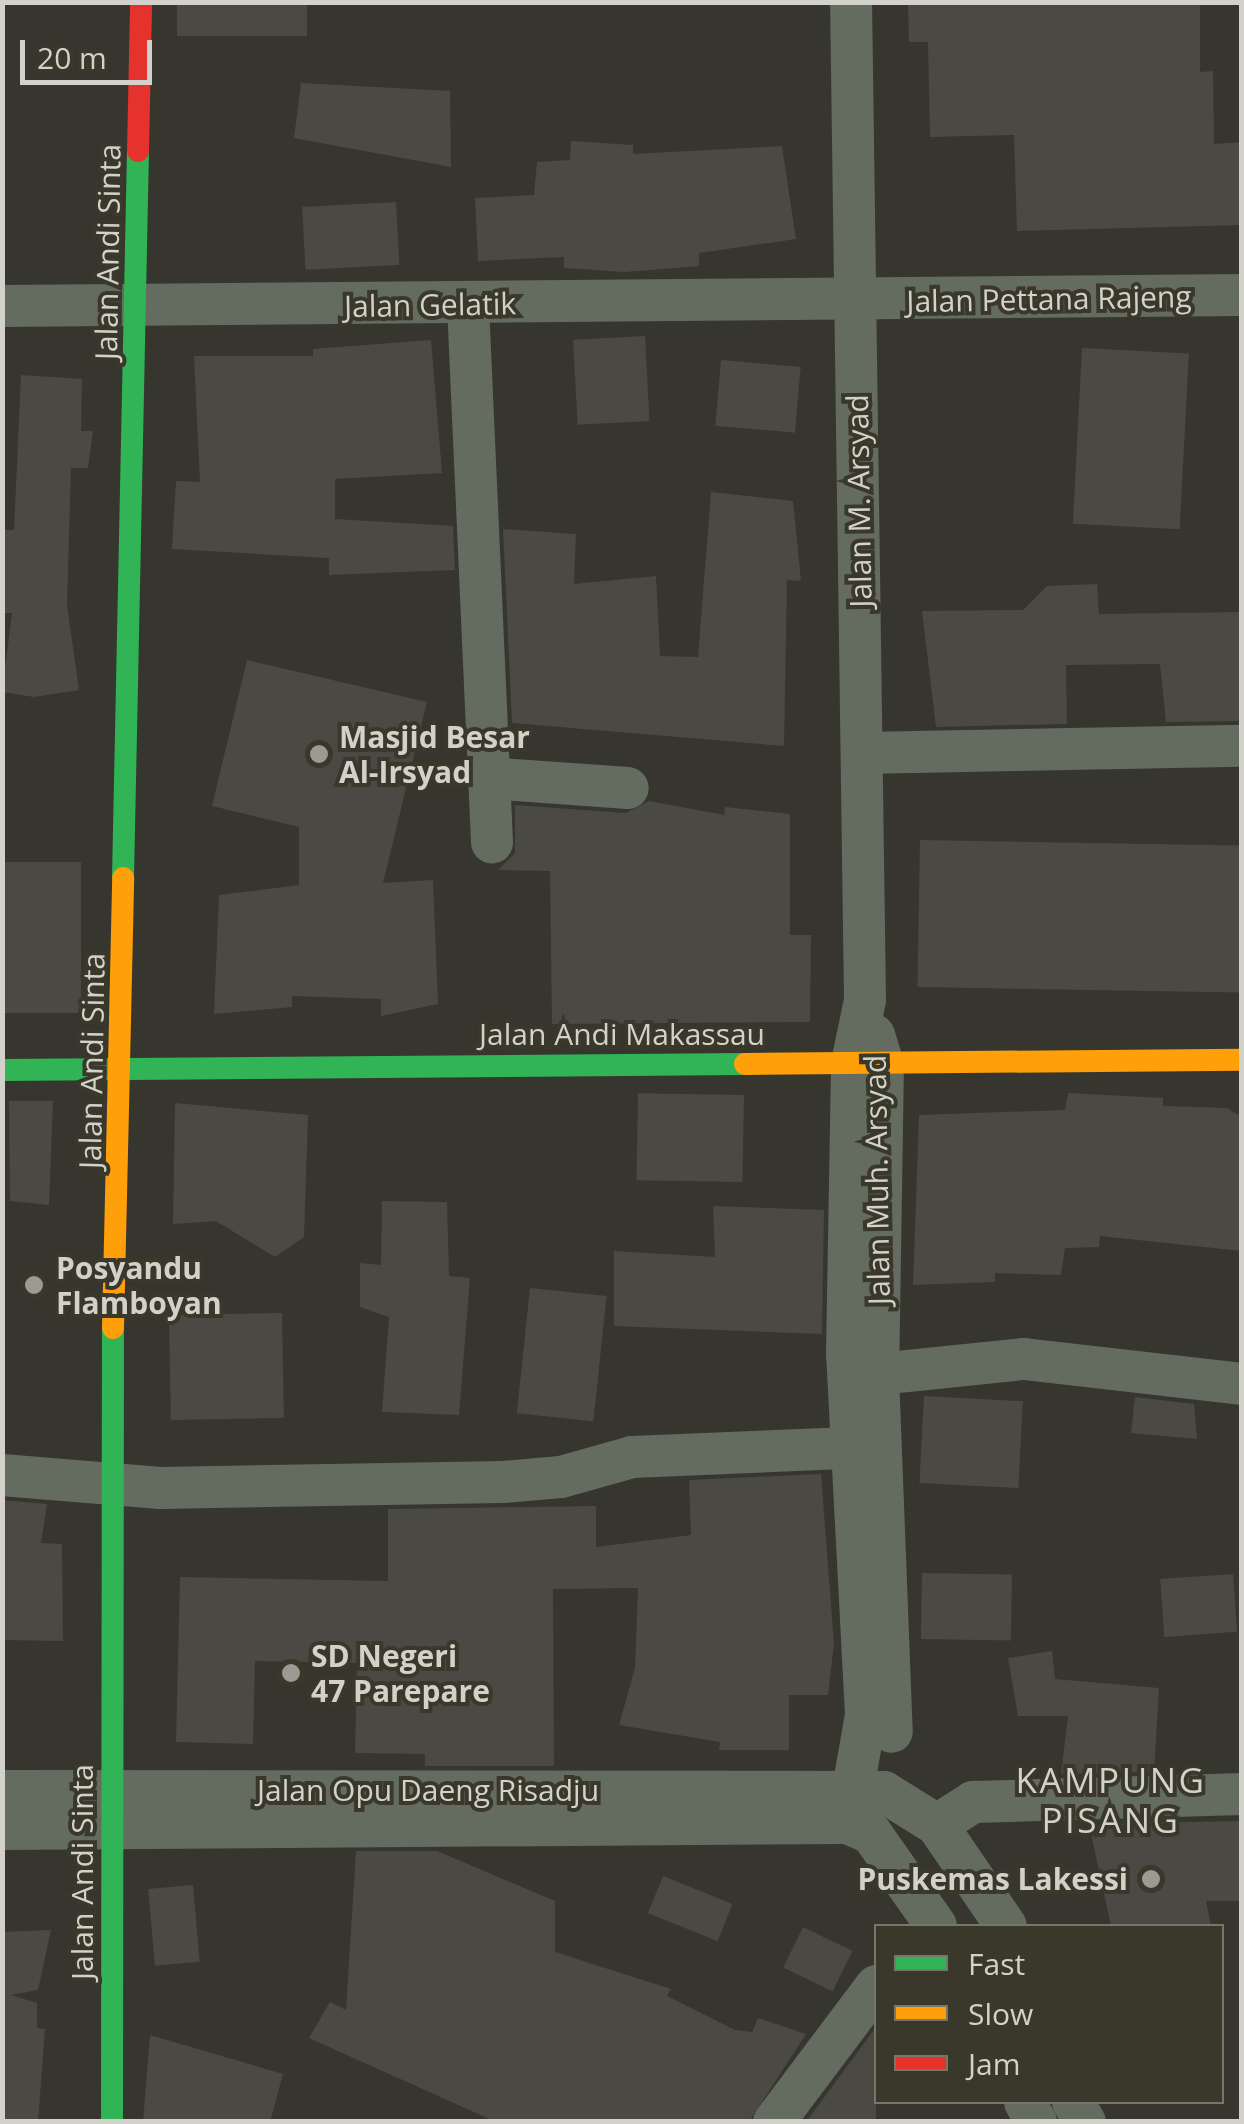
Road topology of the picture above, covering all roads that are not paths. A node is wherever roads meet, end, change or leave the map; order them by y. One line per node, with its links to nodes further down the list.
1 (141, 2): 7 (street, Jalan Andi Sinta)
2 (851, 2): 4 (street, Jalan M. Arsyad)
3 (1242, 295): 4 (street, Jalan Pettana Rajeng)
4 (857, 301): 5 (street, Jalan Gelatik); 9 (street, Jalan M. Arsyad)
5 (468, 305): 7 (street, Jalan Gelatik); 10 (street)
6 (2, 306): 7 (street, Jalan Gelatik)
7 (137, 308): 16 (street, Jalan Andi Sinta)
8 (1242, 746): 9 (street)
9 (862, 753): 13 (street, Jalan M. Arsyad)
10 (488, 778): 11 (street); 12 (street)
11 (628, 788)
12 (492, 842)
13 (865, 1000): 15 (street, Jalan Muh. Arsyad)
14 (1242, 1060): 15 (street, Jalan Andi Makassau)
15 (867, 1064): 16 (street, Jalan Andi Makassau); 18 (street, Jalan Muh. Arsyad)
16 (122, 1066): 17 (street, Jalan Andi Makassau); 22 (street, Jalan Andi Sinta)
17 (2, 1070)
18 (863, 1375): 19 (street); 20 (street, Jalan Muh. Arsyad); 25 (street, Jalan Muh. Arsyad)
19 (1242, 1384)
20 (850, 1448): 22 (street); 25 (street, Jalan Muh. Arsyad)
21 (2, 1476): 22 (street)
22 (110, 1484): 26 (street, Jalan Andi Sinta)
23 (2, 1790): 26 (street, Jalan Opu Daeng Risadju)
24 (1242, 1794): 27 (street)
25 (864, 1809): 26 (street, Jalan Opu Daeng Risadju); 27 (street); 29 (street)
26 (113, 1810): 28 (street, Jalan Opu Daeng Risadju); 32 (street, Jalan Andi Sinta)
27 (936, 1825): 30 (street)
28 (2, 1829)
29 (933, 1924)
30 (1005, 1924)
31 (874, 1989): 33 (street)
32 (112, 2122)
33 (774, 2122)

